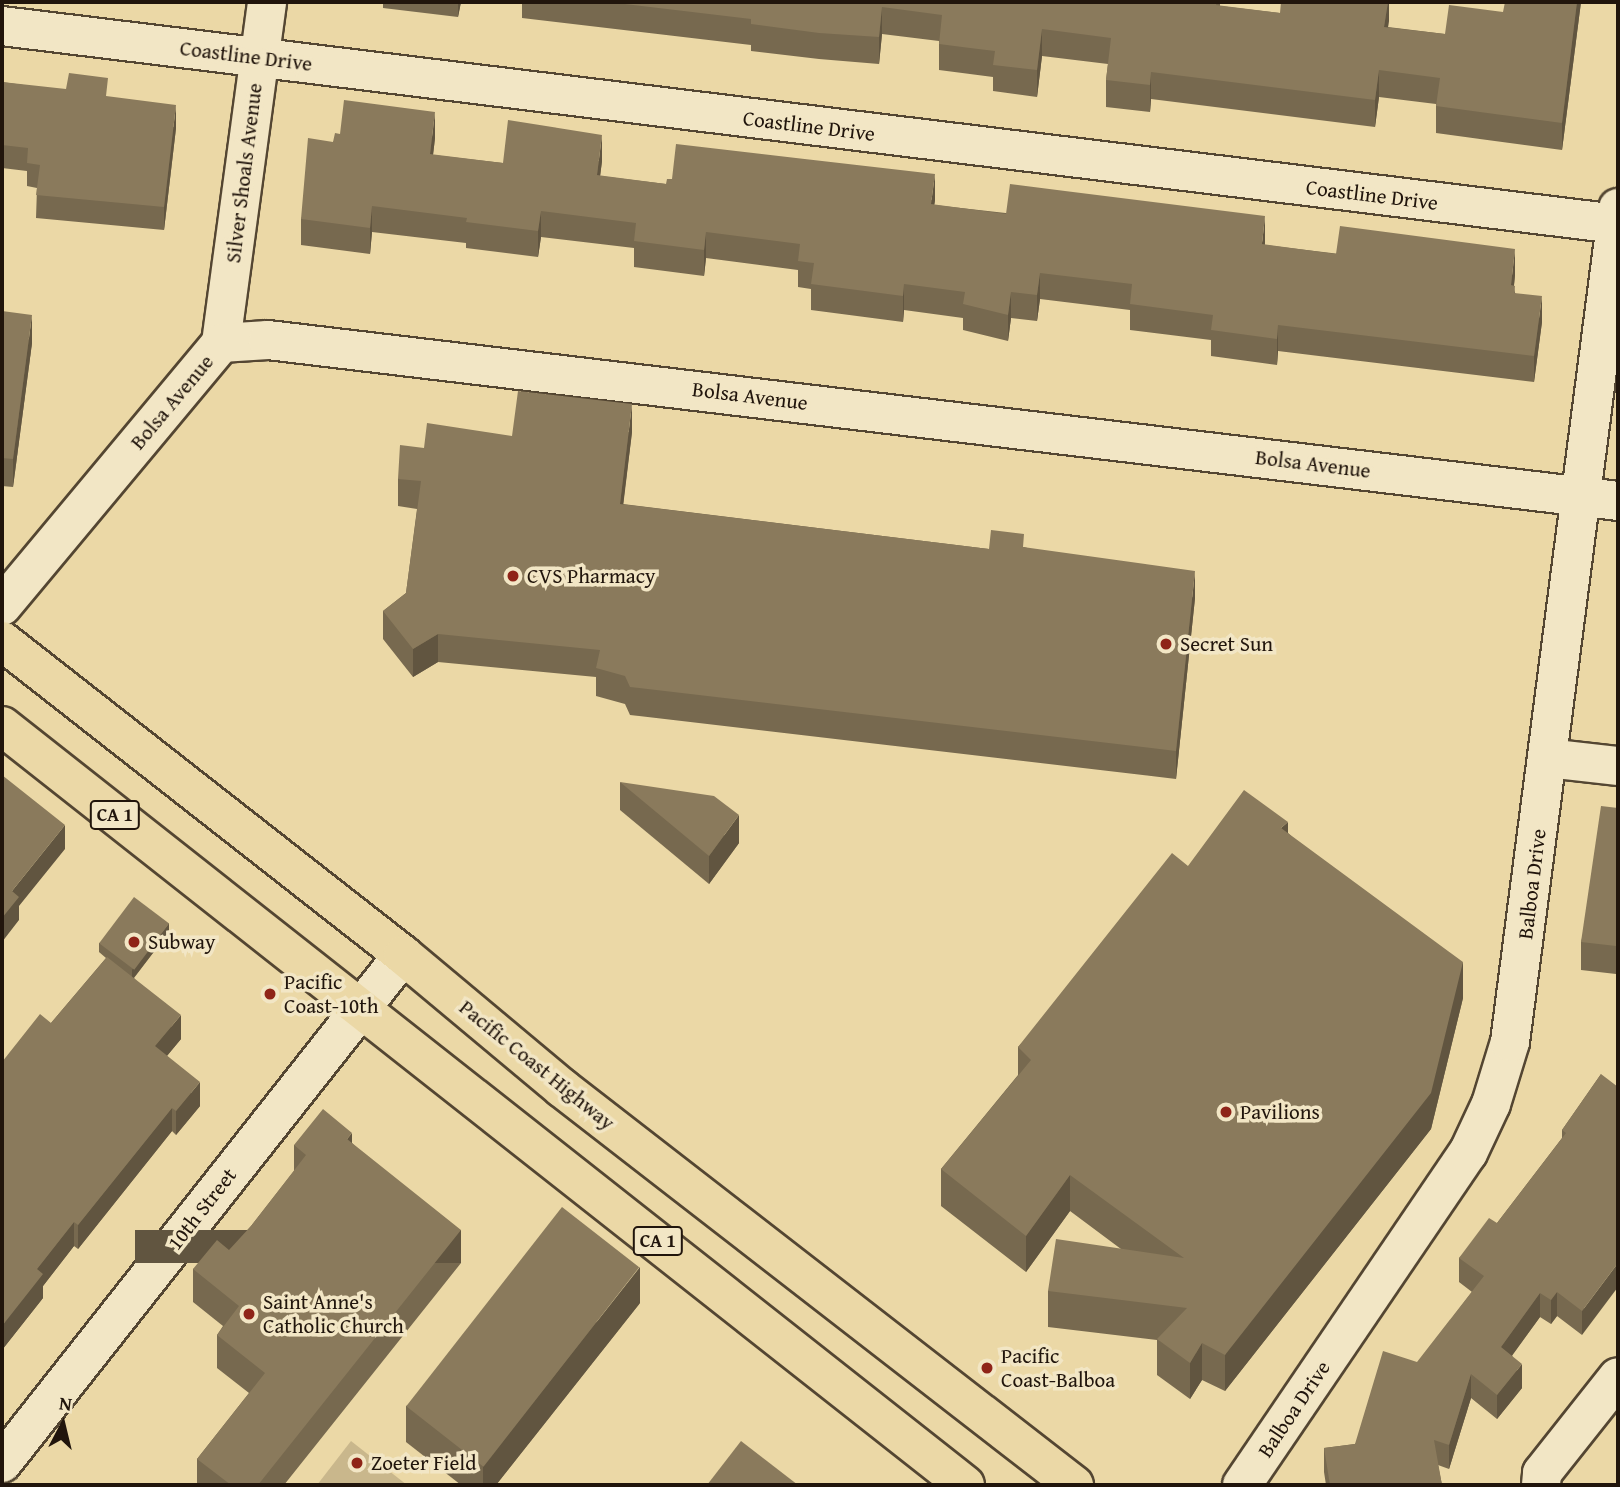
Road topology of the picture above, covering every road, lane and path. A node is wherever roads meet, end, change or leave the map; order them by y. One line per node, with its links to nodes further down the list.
1 (267, 2): 3 (street, Silver Shoals Avenue)
2 (2, 26): 3 (street, Coastline Drive)
3 (260, 58): 4 (street, Coastline Drive); 5 (street, Silver Shoals Avenue)
4 (1617, 216): 6 (street, Balboa Drive)
5 (221, 343): 6 (street, Bolsa Avenue); 8 (street, Bolsa Avenue)
6 (1580, 496): 7 (street, Bolsa Avenue); 11 (street, Balboa Drive)
7 (1618, 501)
8 (2, 606)
9 (2, 641): 13 (highway, Pacific Coast Highway)
10 (2, 726): 14 (highway, CA 1)
11 (1547, 758): 12 (street); 19 (street, Balboa Drive)
12 (1618, 766)
13 (403, 955): 14 (street, 10th Street); 18 (highway, Pacific Coast Highway)
14 (359, 1011): 16 (street, 10th Street); 17 (highway, CA 1)
15 (1618, 1377): 20 (street)
16 (2, 1463)
17 (965, 1485)
18 (1074, 1485)
19 (1242, 1485)
20 (1541, 1485)

